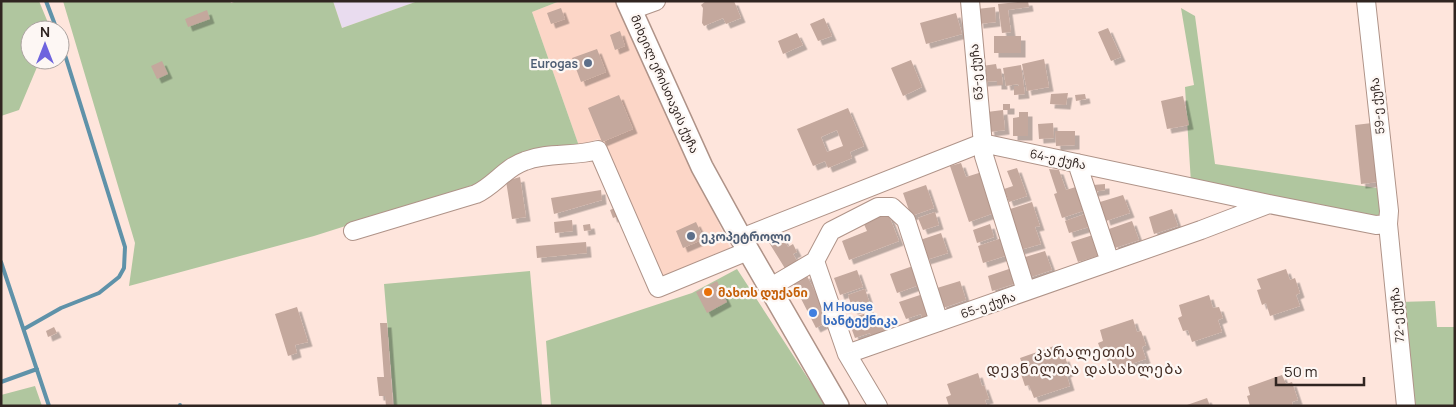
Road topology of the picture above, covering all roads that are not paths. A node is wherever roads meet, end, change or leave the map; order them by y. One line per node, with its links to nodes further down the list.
1 (656, 1): 4 (street)
2 (970, 1): 5 (street, 63-ე ქუჩა)
3 (1366, 1): 10 (street, 59-ე ქუჩა)
4 (629, 5): 12 (main road, მიხეილ ერისთავის ქუჩა)
5 (982, 143): 6 (street, 64-ე ქუჩა); 7 (street); 16 (street, 63-ე ქუჩა)
6 (1077, 163): 8 (street, 64-ე ქუჩა); 14 (street)
7 (872, 186): 9 (street); 12 (street)
8 (1269, 204): 10 (street, 64-ე ქუჩა); 14 (street, 65-ე ქუჩა)
9 (878, 207): 13 (street); 17 (street)
10 (1388, 218): 21 (street, 72-ე ქუჩა)
11 (353, 231): 12 (street)
12 (744, 245): 15 (main road, მიხეილ ერისთავის ქუჩა)
13 (815, 262): 15 (street); 18 (street)
14 (1110, 262): 16 (street, 65-ე ქუჩა)
15 (769, 288): 19 (main road, მიხეილ ერისთავის ქუჩა)
16 (1026, 291): 17 (street, 65-ე ქუჩა)
17 (939, 322): 18 (street, 65-ე ქუჩა)
18 (847, 354): 20 (street)
19 (838, 406)
20 (878, 406)
21 (1406, 406)

